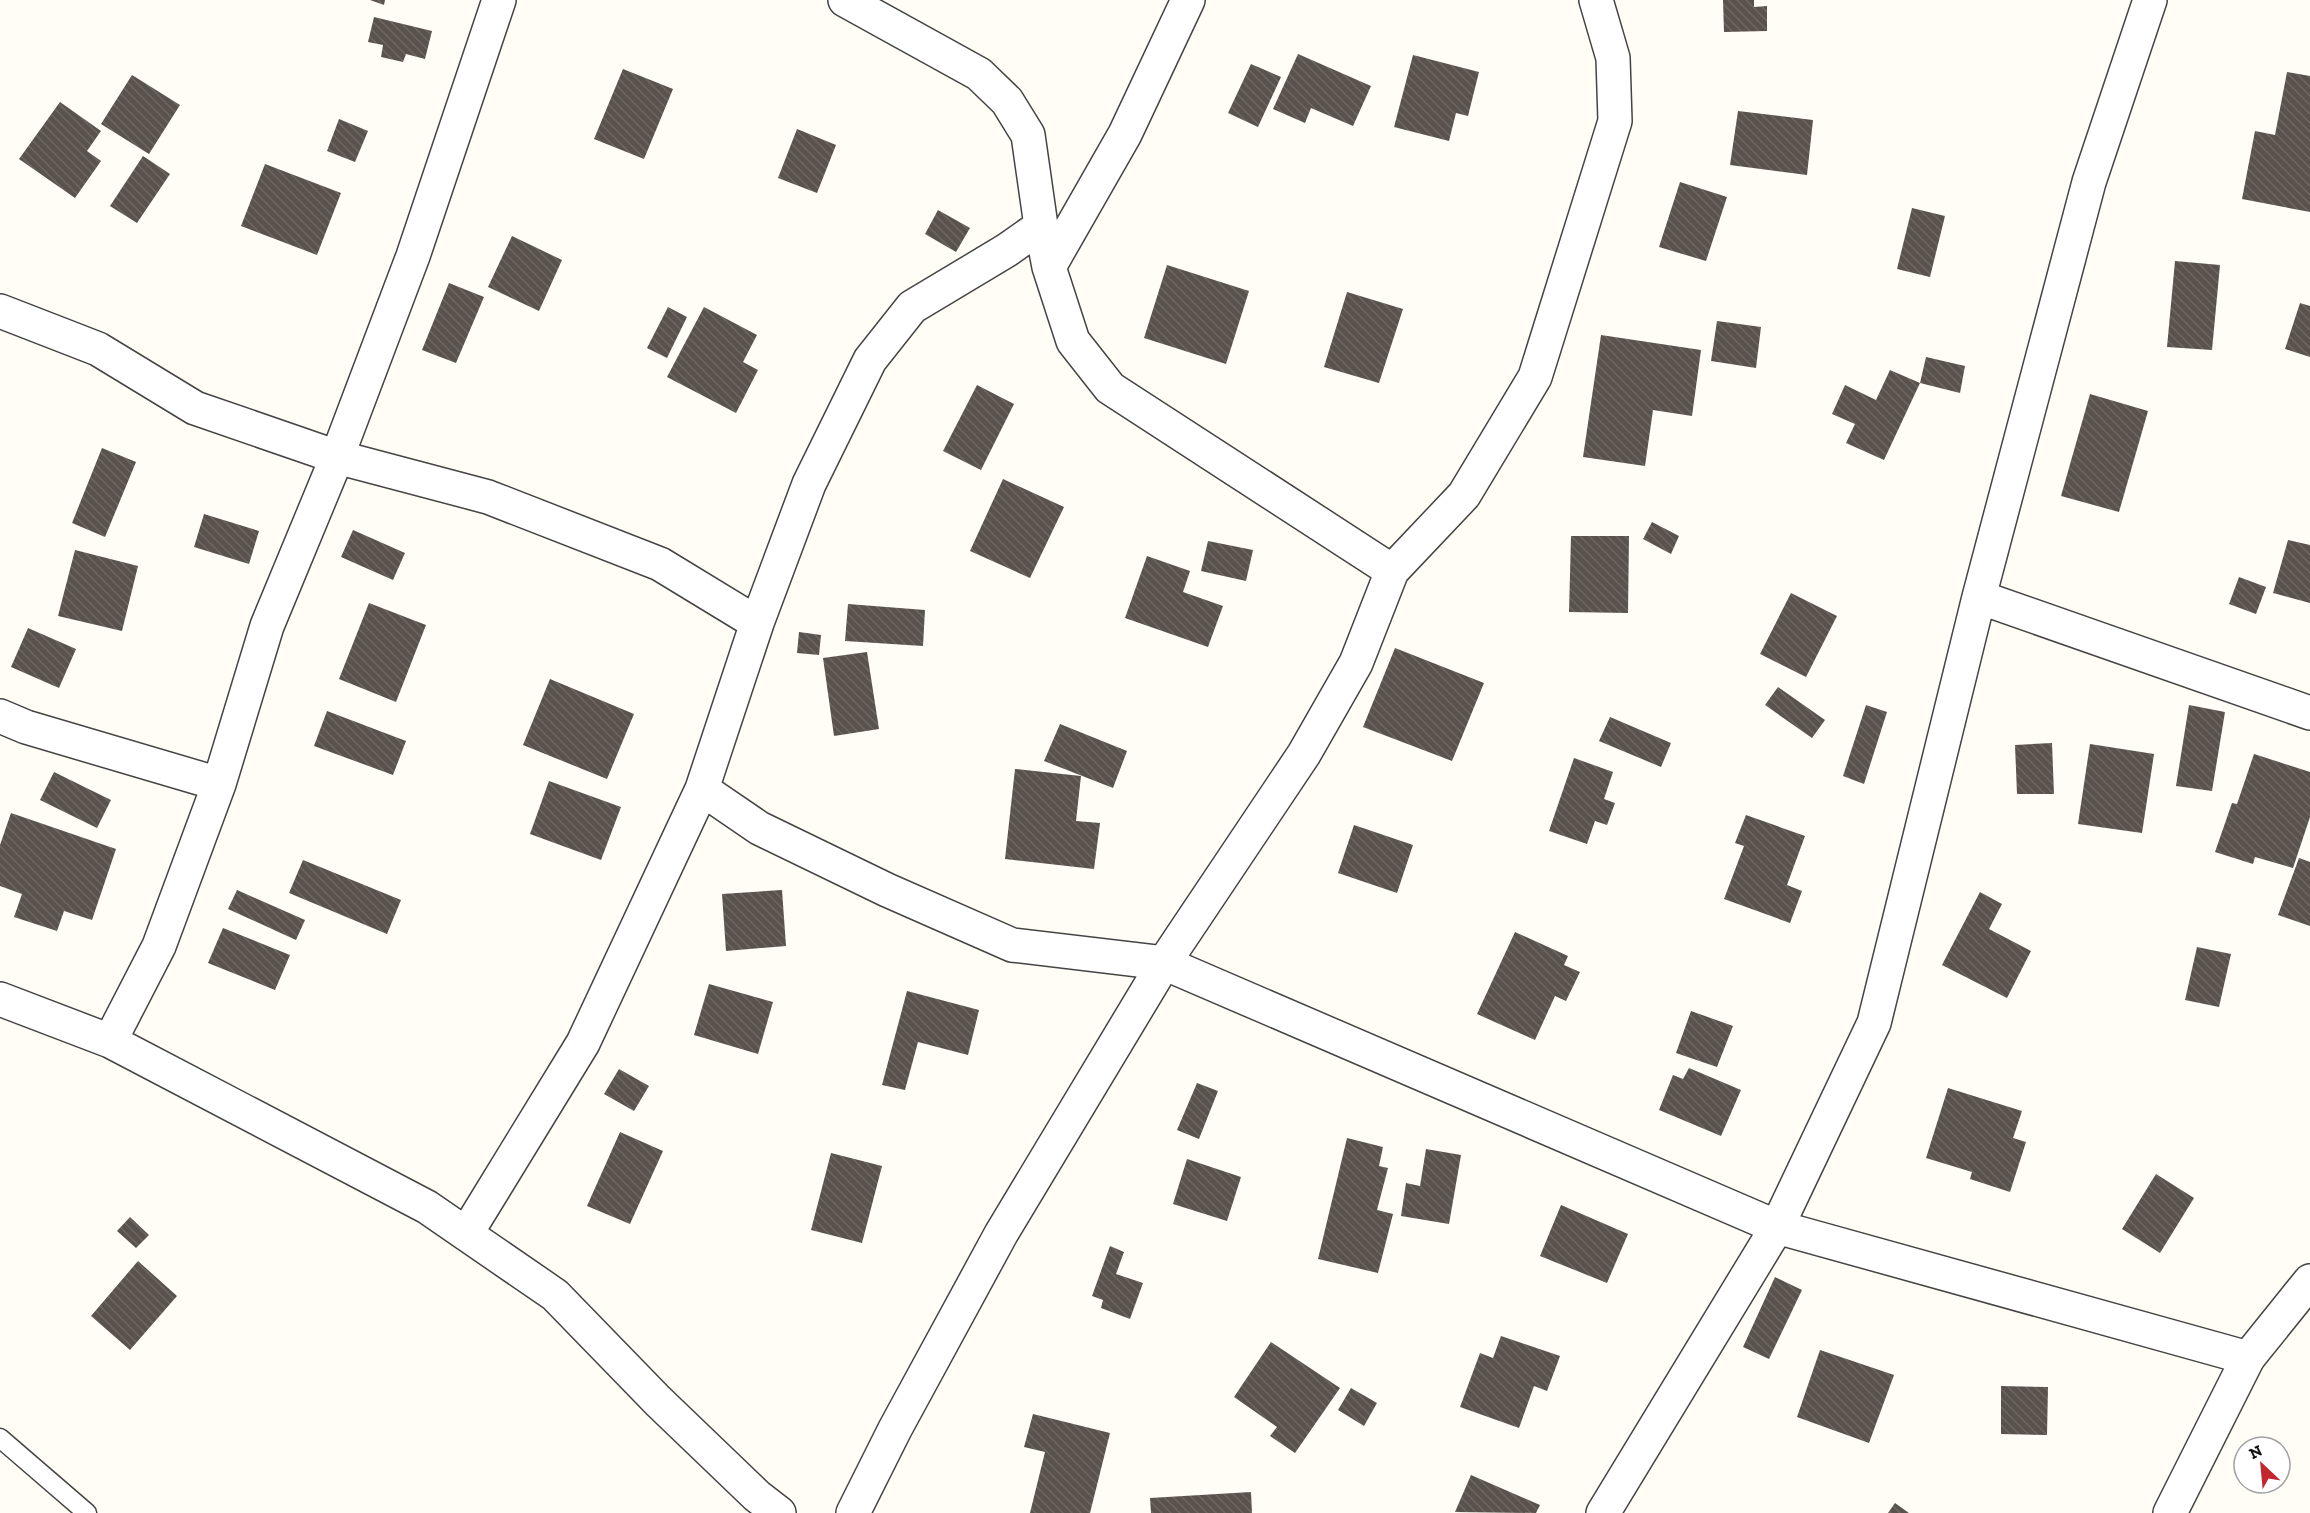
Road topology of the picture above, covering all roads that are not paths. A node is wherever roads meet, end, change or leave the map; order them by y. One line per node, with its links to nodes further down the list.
1 (499, 0): 9 (street)
2 (845, 0): 6 (street)
3 (1188, 0): 7 (street)
4 (1596, 0): 10 (street)
5 (2150, 0): 11 (street)
6 (1041, 226): 7 (street); 12 (street)
7 (1049, 267): 10 (street)
8 (0, 311): 9 (street)
9 (337, 457): 12 (street); 15 (street)
10 (1392, 571): 17 (street)
11 (1979, 597): 13 (street); 20 (street)
12 (757, 622): 16 (street)
13 (2310, 713)
14 (0, 716): 15 (street)
15 (219, 784): 19 (street)
16 (702, 789): 17 (street); 21 (street)
17 (1164, 963): 20 (street); 27 (street)
18 (0, 999): 19 (street)
19 (110, 1041): 21 (street)
20 (1777, 1227): 23 (street); 28 (street)
21 (466, 1234): 26 (street)
22 (2310, 1281): 23 (street)
23 (2248, 1358): 29 (street)
24 (0, 1438): 25 (lane)
25 (87, 1513)
26 (779, 1513)
27 (853, 1513)
28 (1603, 1513)
29 (2170, 1513)

